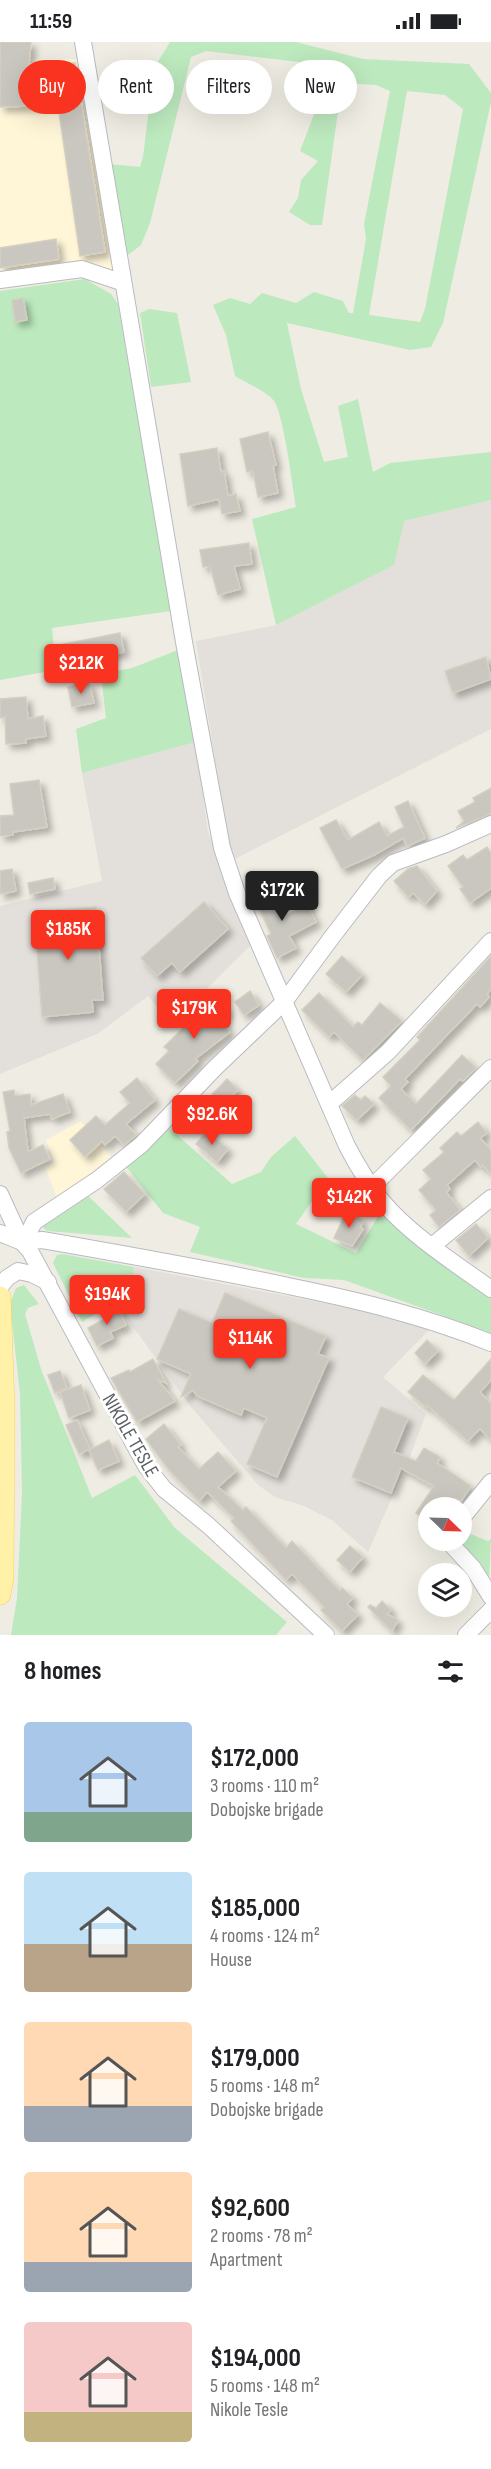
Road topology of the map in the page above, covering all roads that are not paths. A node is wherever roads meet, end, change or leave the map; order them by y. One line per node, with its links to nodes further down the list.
1 (82, 42): 3 (street)
2 (0, 280): 3 (street)
3 (121, 282): 6 (street)
4 (491, 824): 6 (street)
5 (491, 941): 8 (street)
6 (284, 1002): 8 (street); 13 (street)
7 (491, 1068): 9 (street)
8 (329, 1104): 9 (street)
9 (372, 1187): 14 (street)
10 (0, 1194): 13 (street, NIKOLE TESLE)
11 (491, 1198): 14 (street)
12 (0, 1233): 13 (street)
13 (24, 1241): 15 (street, NIKOLE TESLE); 19 (street)
14 (432, 1246): 17 (street)
15 (48, 1282): 16 (street); 26 (street, NIKOLE TESLE)
16 (0, 1287)
17 (491, 1289)
18 (0, 1297): 23 (main road)
19 (491, 1343)
20 (491, 1482): 21 (street)
21 (472, 1506)
22 (457, 1551): 24 (street)
23 (0, 1594)
24 (491, 1597)
25 (491, 1610): 27 (street)
26 (326, 1635)
27 (466, 1635)

